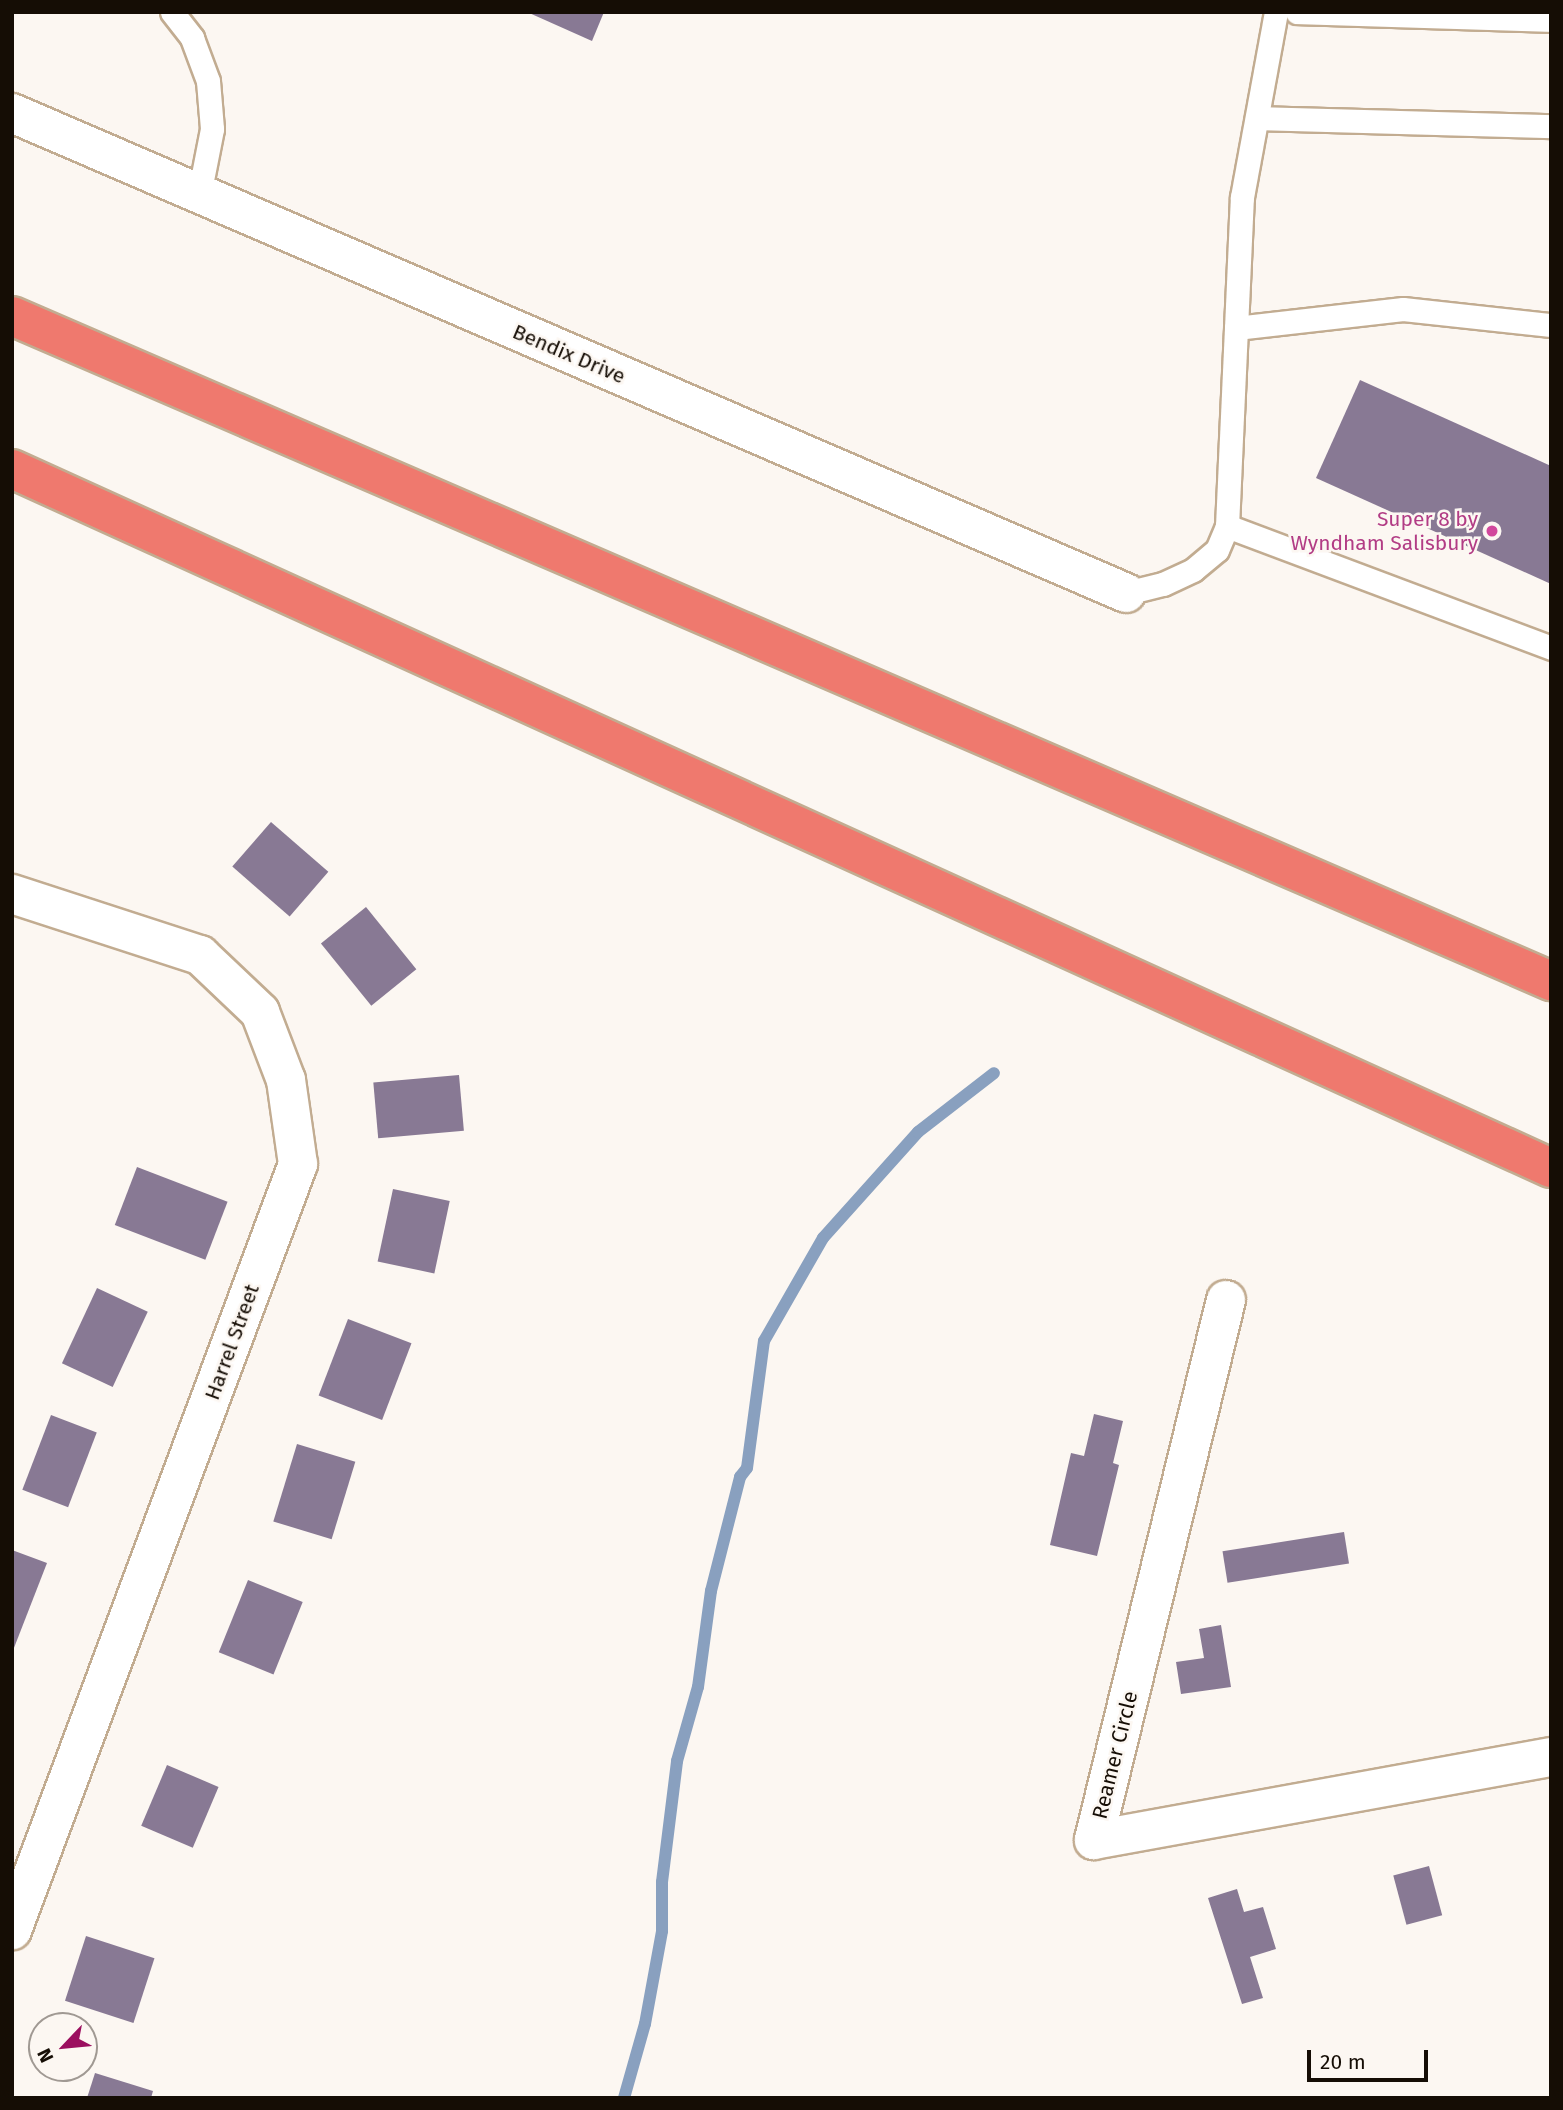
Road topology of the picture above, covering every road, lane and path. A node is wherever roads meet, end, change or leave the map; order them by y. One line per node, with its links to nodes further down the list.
1 (172, 12): 8 (lane)
2 (1276, 12): 6 (lane)
3 (1297, 12): 4 (lane)
4 (1551, 20)
5 (12, 113): 8 (street, Bendix Drive)
6 (1257, 118): 7 (lane); 11 (lane)
7 (1551, 126)
8 (199, 195): 14 (street, Bendix Drive)
9 (12, 316): 17 (highway)
10 (1551, 325): 11 (lane)
11 (1236, 328): 13 (lane)
12 (12, 469): 18 (highway)
13 (1227, 526): 14 (lane); 15 (lane)
14 (1126, 593)
15 (1551, 648)
16 (12, 894): 21 (street, Harrel Street)
17 (1551, 981)
18 (1551, 1168)
19 (1226, 1300): 20 (street, Reamer Circle)
20 (1551, 1757)
21 (12, 1930)

